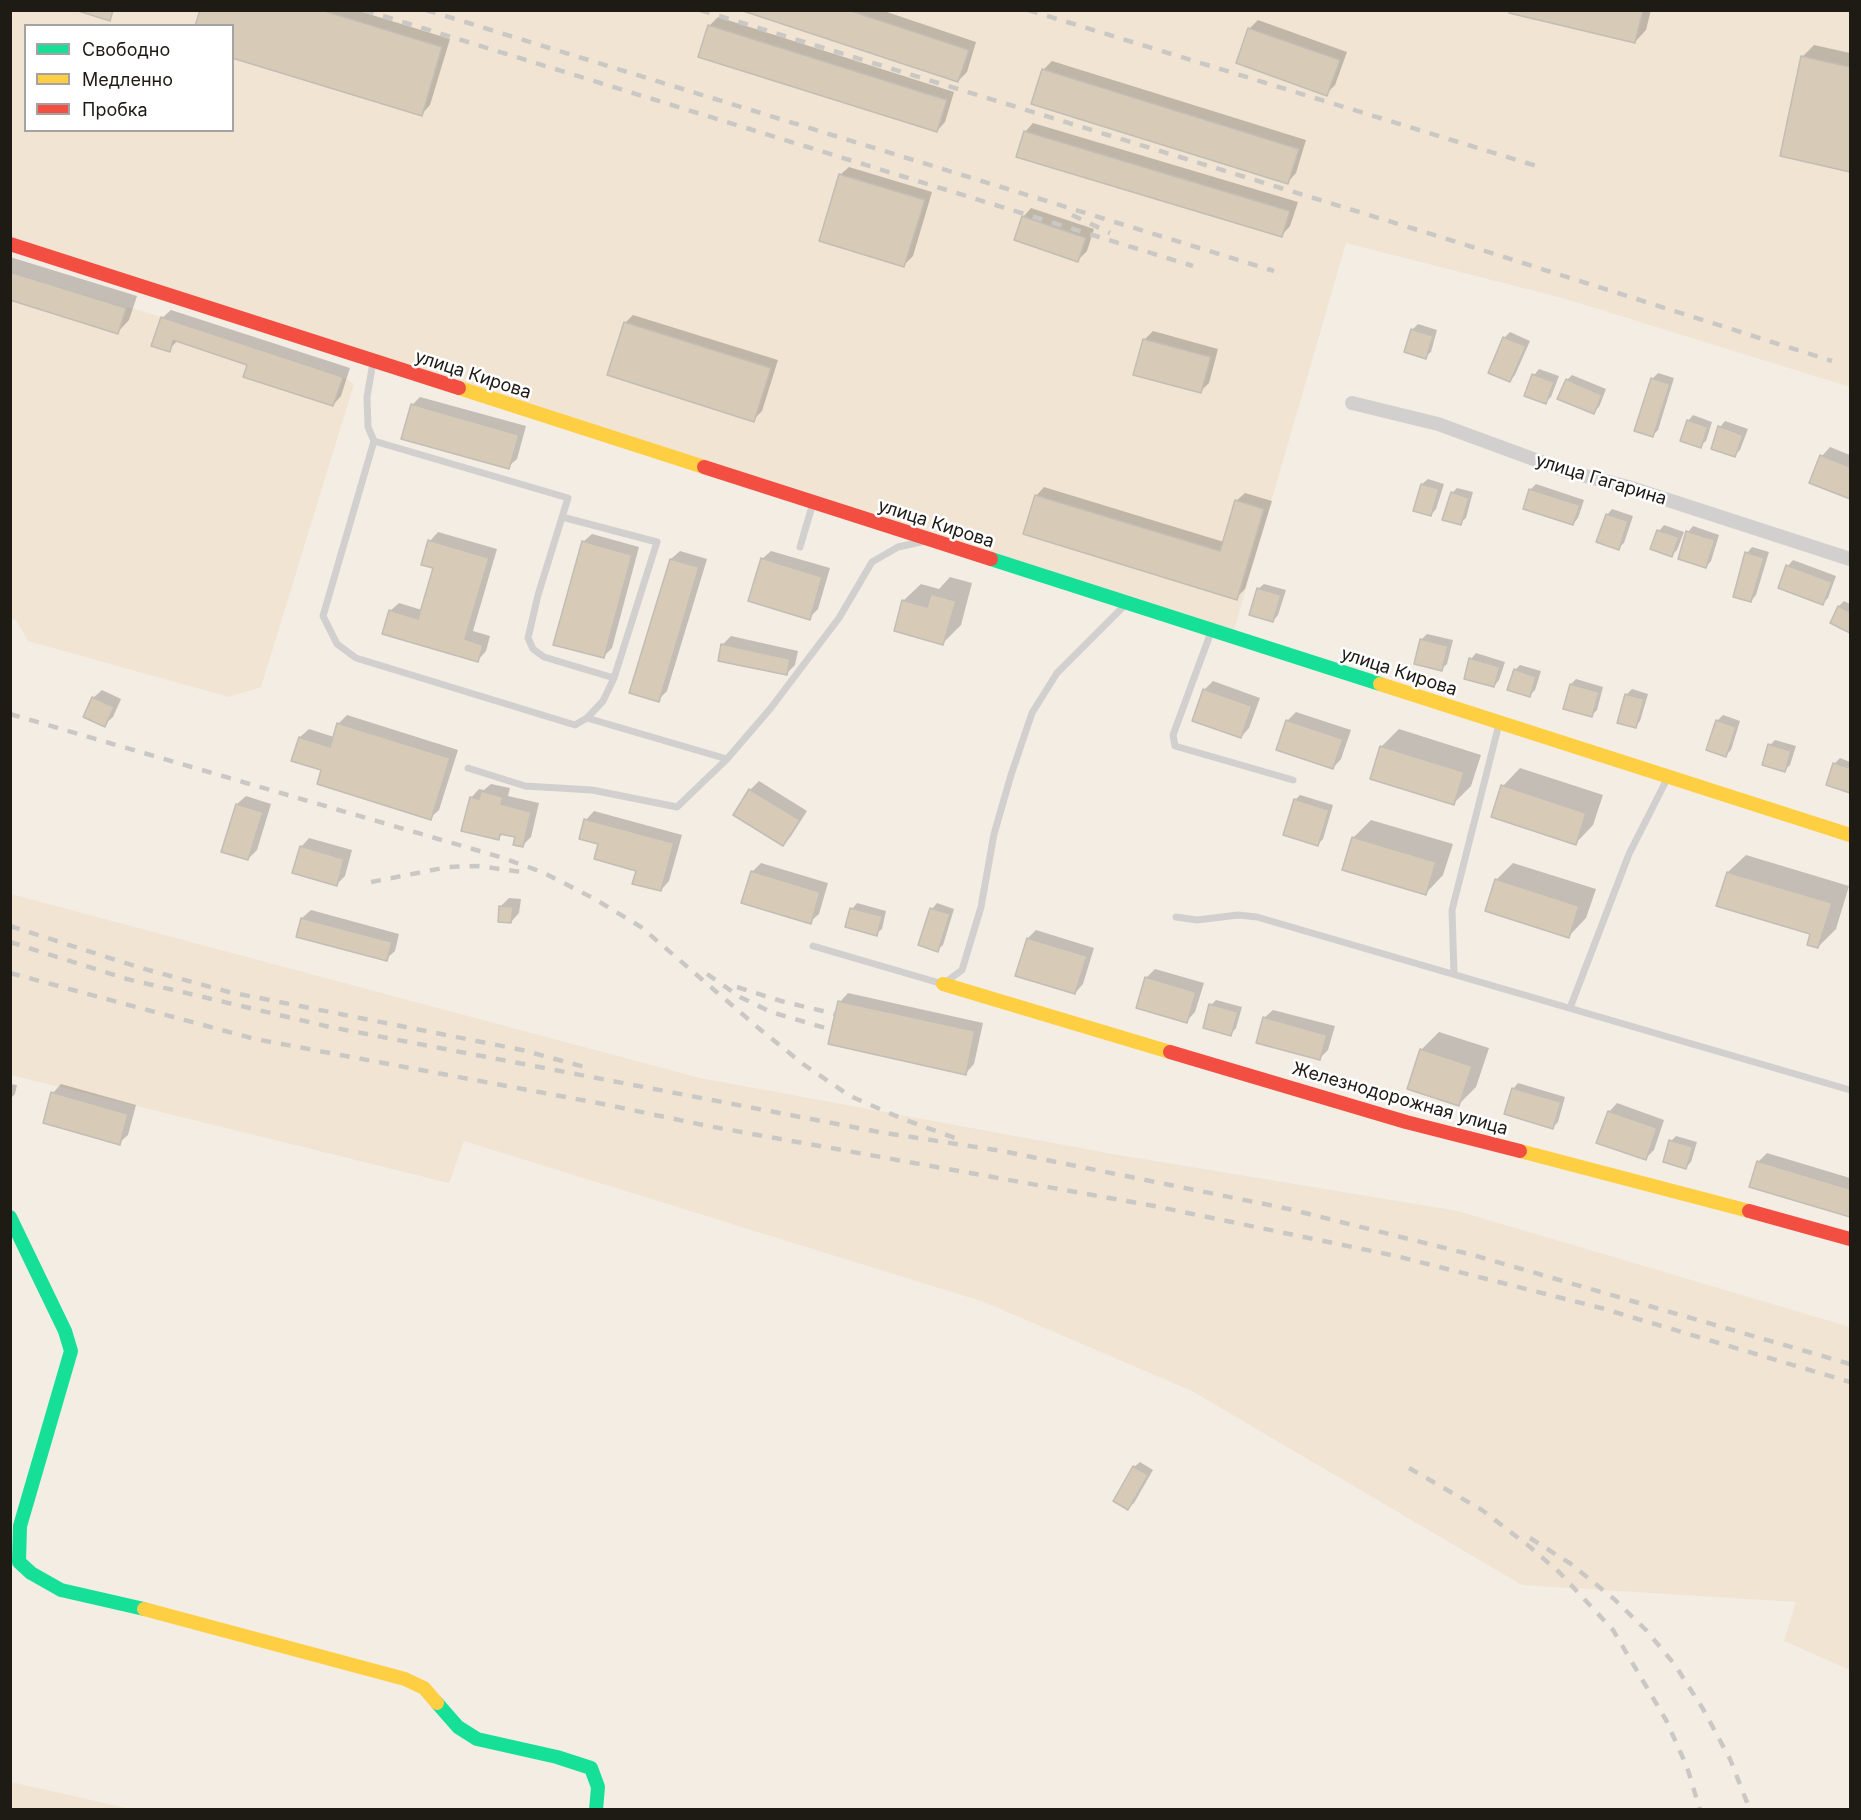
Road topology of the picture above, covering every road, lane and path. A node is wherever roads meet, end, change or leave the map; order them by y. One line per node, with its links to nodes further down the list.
1 (10, 244): 5 (street, улица Кирова)
2 (372, 368): 4 (lane)
3 (1352, 403): 9 (street, улица Гагарина)
4 (374, 441): 6 (lane); 13 (lane)
5 (813, 503): 7 (street, улица Кирова); 8 (lane)
6 (562, 517): 12 (lane); 12 (lane)
7 (930, 541): 10 (street, улица Кирова); 15 (lane)
8 (800, 547)
9 (1851, 559)
10 (1126, 604): 11 (street, улица Кирова); 23 (lane)
11 (1212, 631): 14 (street, улица Кирова); 18 (lane)
12 (614, 678): 13 (lane)
13 (587, 718): 15 (lane)
14 (1499, 723): 17 (street, улица Кирова); 22 (lane)
15 (727, 759): 16 (lane)
16 (468, 768)
17 (1668, 777): 19 (street, улица Кирова); 24 (lane)
18 (1293, 780)
19 (1851, 835)
20 (1176, 917): 22 (lane)
21 (813, 946): 23 (lane)
22 (1454, 974): 24 (lane)
23 (943, 984): 27 (street, Железнодорожная улица)
24 (1569, 1008): 25 (lane)
25 (1851, 1090)
26 (10, 1217): 28 (street)
27 (1851, 1239)
28 (596, 1809)

